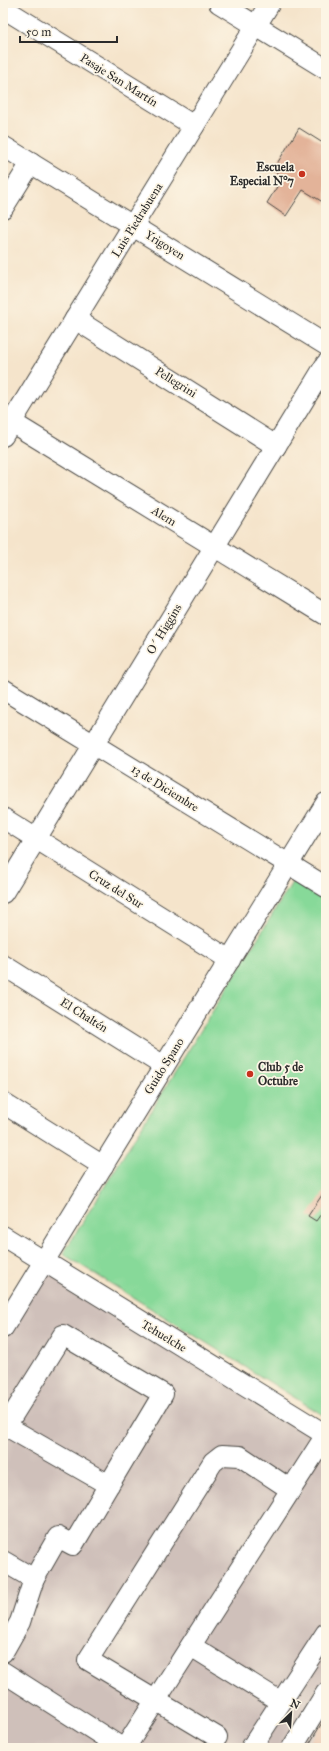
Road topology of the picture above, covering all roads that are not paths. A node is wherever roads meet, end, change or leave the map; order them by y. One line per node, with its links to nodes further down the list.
1 (219, 3): 4 (street)
2 (270, 3): 4 (street, Luis Piedrabuena)
3 (3, 8): 6 (street, Pasaje San Martín)
4 (256, 26): 5 (street); 6 (street, Luis Piedrabuena)
5 (326, 69)
6 (194, 126): 10 (street, Luis Piedrabuena)
7 (3, 146): 8 (street, Yrigoyen)
8 (31, 163): 9 (street); 10 (street, Yrigoyen)
9 (3, 208)
10 (133, 226): 11 (street, Luis Piedrabuena); 12 (street, Yrigoyen)
11 (75, 319): 14 (street, Luis Piedrabuena); 15 (street, Pellegrini)
12 (326, 345)
13 (326, 364): 15 (street, O´ Higgins)
14 (6, 425): 16 (street, Alem)
15 (276, 446): 16 (street, O´ Higgins)
16 (214, 547): 17 (street, Alem); 19 (street, O´ Higgins)
17 (326, 615)
18 (3, 689): 19 (street, 13 de Diciembre)
19 (94, 744): 22 (street, O´ Higgins); 23 (street, 13 de Diciembre)
20 (326, 803): 23 (street, Guido Spano)
21 (3, 818): 22 (street, Cruz del Sur)
22 (36, 839): 25 (street, O´ Higgins); 26 (street, Cruz del Sur)
23 (288, 864): 24 (street, 13 de Diciembre); 26 (street, Guido Spano)
24 (326, 887)
25 (3, 893)
26 (230, 960): 28 (street, Guido Spano)
27 (3, 965): 28 (street, El Chaltén)
28 (164, 1066): 30 (street, Guido Spano)
29 (3, 1103): 30 (street)
30 (103, 1166): 32 (street, Guido Spano)
31 (3, 1236): 32 (street, Tehuelche)
32 (44, 1262): 33 (street, Guido Spano); 34 (street, Tehuelche)
33 (3, 1328)
34 (326, 1435): 36 (street)
35 (109, 1485): 35 (street); 38 (street)
36 (290, 1489): 40 (street); 43 (street)
37 (3, 1561): 38 (street)
38 (34, 1579): 41 (street)
39 (326, 1633): 45 (street)
40 (191, 1646): 43 (street); 45 (street)
41 (3, 1652)
42 (3, 1672): 47 (street)
43 (156, 1700): 46 (street); 48 (street)
44 (324, 1700): 50 (street)
45 (281, 1702): 49 (street)
46 (217, 1737)
47 (122, 1748)
48 (125, 1748)
49 (251, 1748)
50 (292, 1748)

